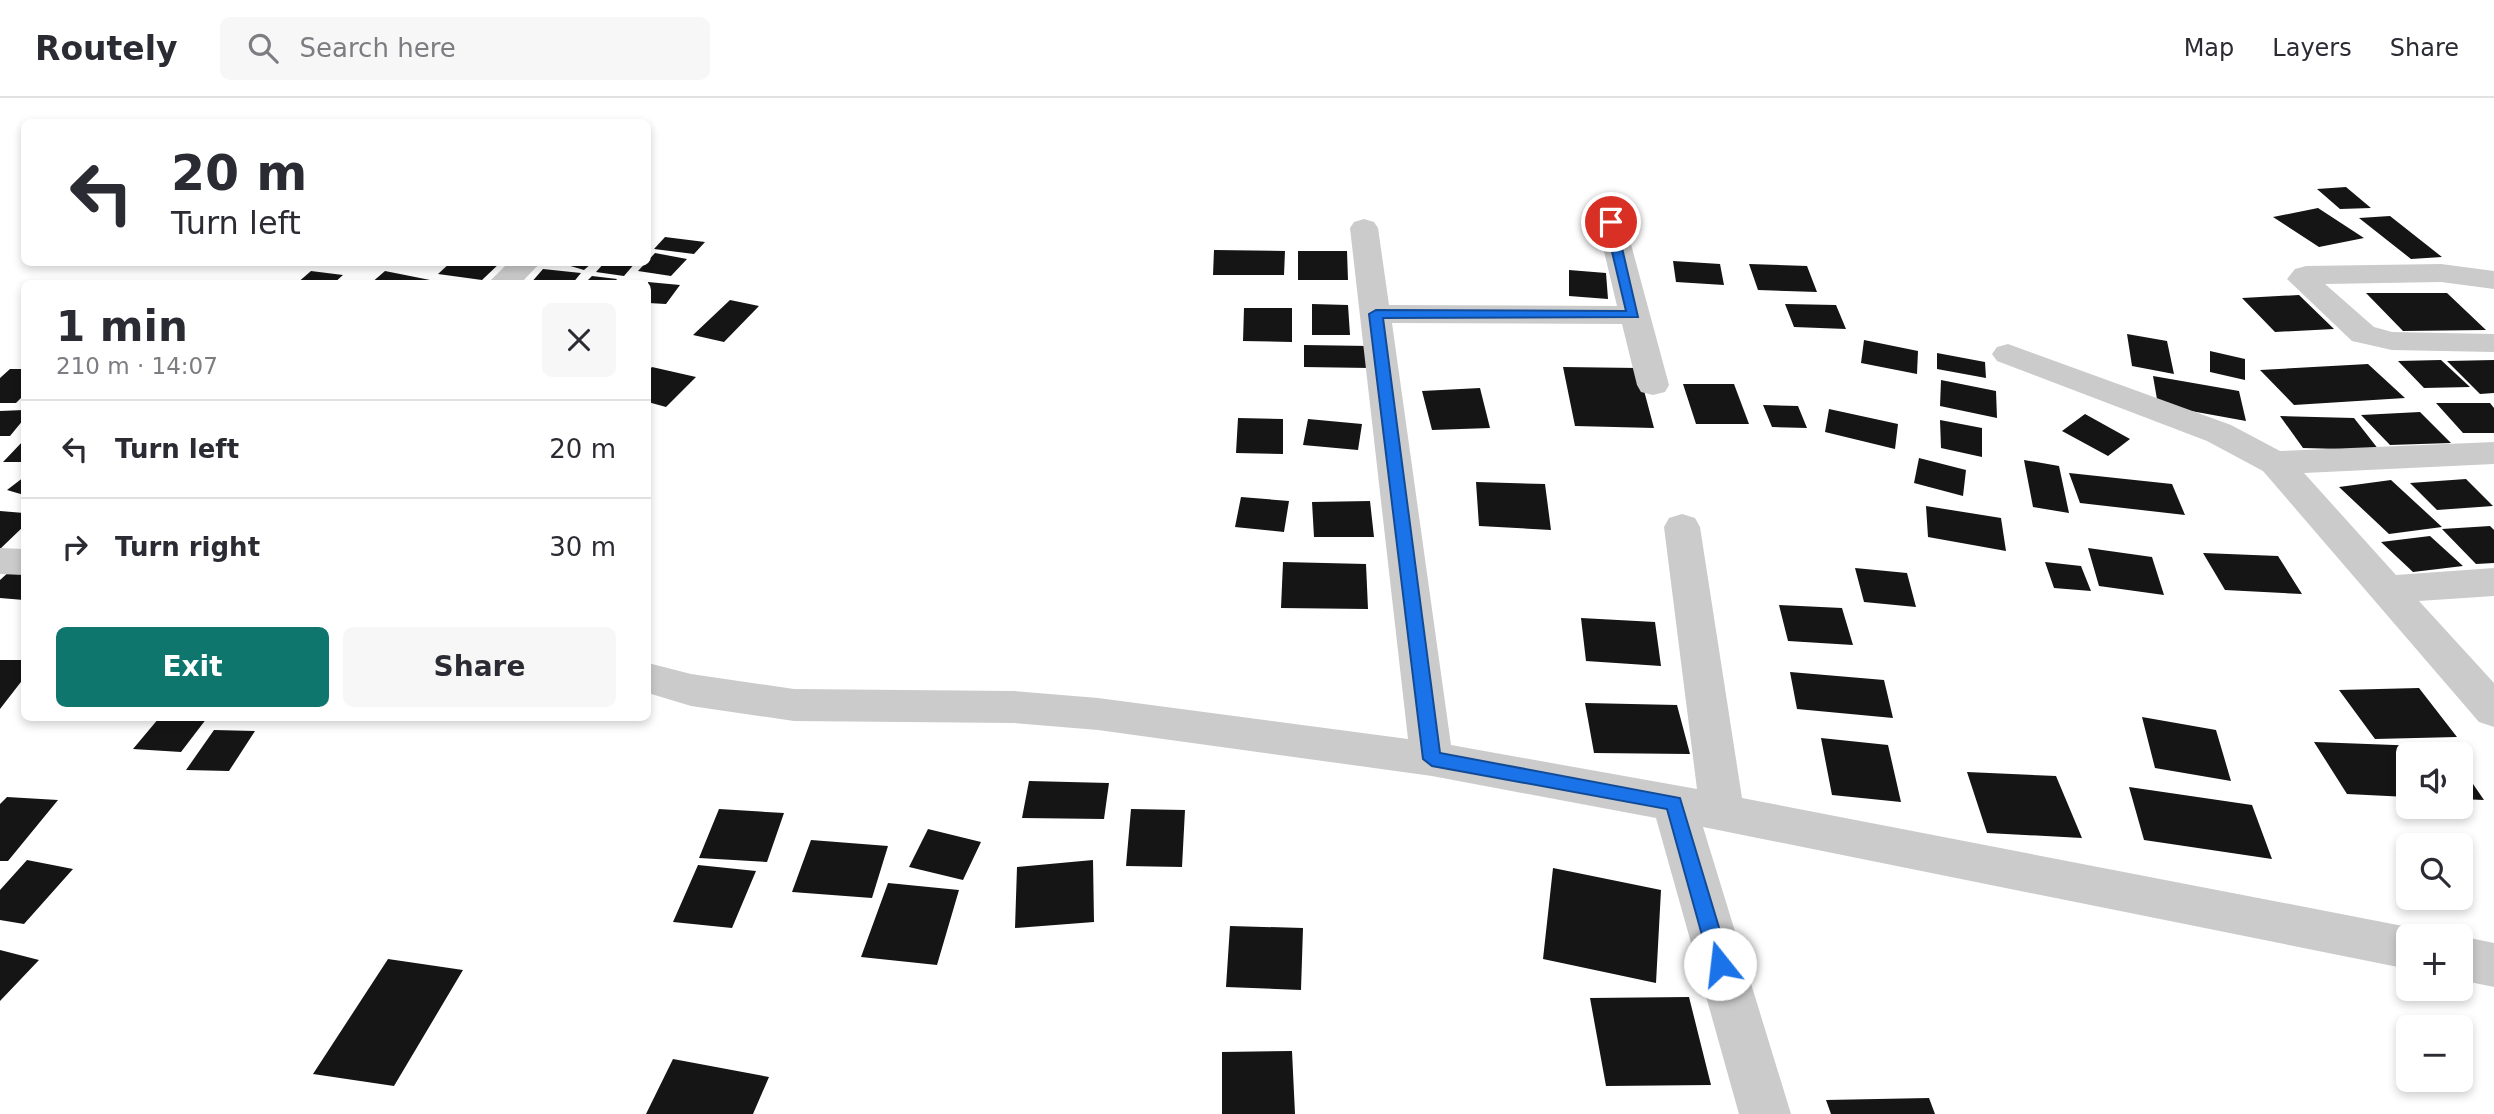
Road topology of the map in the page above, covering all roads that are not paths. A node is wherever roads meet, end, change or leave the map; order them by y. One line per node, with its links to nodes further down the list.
1 (1611, 222): 7 (street)
2 (1364, 228): 6 (street)
3 (522, 266): 4 (street)
4 (507, 280)
5 (2494, 280): 8 (street)
6 (1376, 314): 7 (street); 20 (street)
7 (1634, 314): 10 (street)
8 (2494, 342)
9 (2008, 354): 12 (street)
10 (1653, 385)
11 (2494, 453): 12 (street)
12 (2275, 463): 17 (street)
13 (1682, 527): 22 (street)
14 (0, 561): 15 (street)
15 (21, 562)
16 (2494, 582): 17 (street)
17 (2385, 589): 19 (street)
18 (651, 679): 20 (street)
19 (2494, 711)
20 (1432, 759): 21 (street)
21 (1674, 803): 22 (street); 26 (street)
22 (1723, 813): 23 (street)
23 (2396, 946)
24 (2473, 961): 25 (street)
25 (2494, 965)
26 (1765, 1114)

